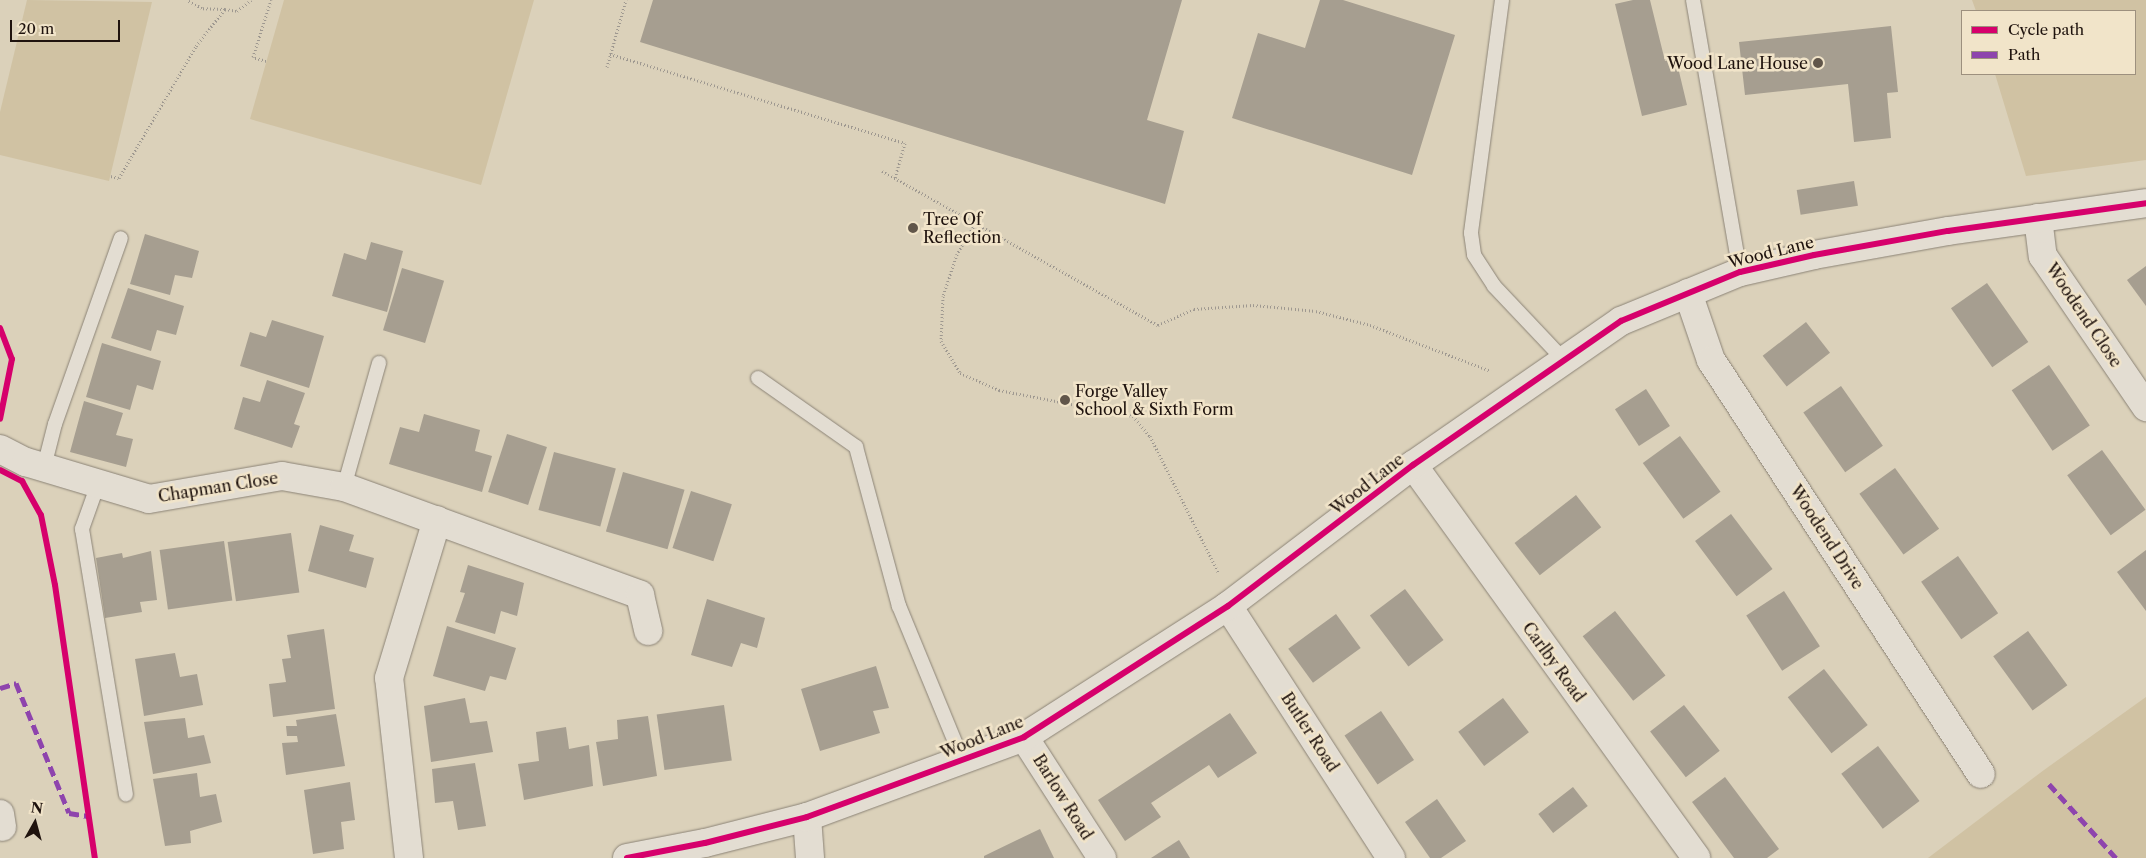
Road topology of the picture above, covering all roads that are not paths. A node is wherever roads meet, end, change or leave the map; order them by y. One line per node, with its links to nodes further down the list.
1 (1502, 0): 8 (lane)
2 (1693, 0): 6 (lane)
3 (2146, 202): 4 (street, Wood Lane)
4 (2038, 218): 6 (street, Wood Lane); 11 (street, Woodend Close)
5 (121, 238): 14 (lane)
6 (1740, 272): 7 (street, Wood Lane)
7 (1688, 293): 8 (street, Wood Lane); 22 (street, Woodend Drive)
8 (1562, 358): 13 (street, Wood Lane)
9 (379, 363): 16 (lane)
10 (758, 378): 21 (lane)
11 (2146, 406)
12 (0, 449): 14 (street, Chapman Close)
13 (1413, 465): 18 (street, Wood Lane); 30 (street, Carlby Road)
14 (44, 467): 15 (street, Chapman Close)
15 (98, 484): 16 (street, Chapman Close); 23 (lane)
16 (344, 487): 17 (street, Chapman Close)
17 (437, 520): 19 (street, Chapman Close); 25 (street)
18 (1228, 606): 20 (street, Wood Lane); 29 (street, Butler Road)
19 (648, 631)
20 (1024, 737): 21 (street, Wood Lane); 28 (street, Barlow Road)
21 (963, 761): 24 (street, Wood Lane)
22 (1981, 774)
23 (126, 794)
24 (807, 818): 26 (street, Wood Lane); 27 (street)
25 (409, 858)
26 (627, 858)
27 (810, 858)
28 (1102, 858)
29 (1391, 858)
30 (1696, 858)

